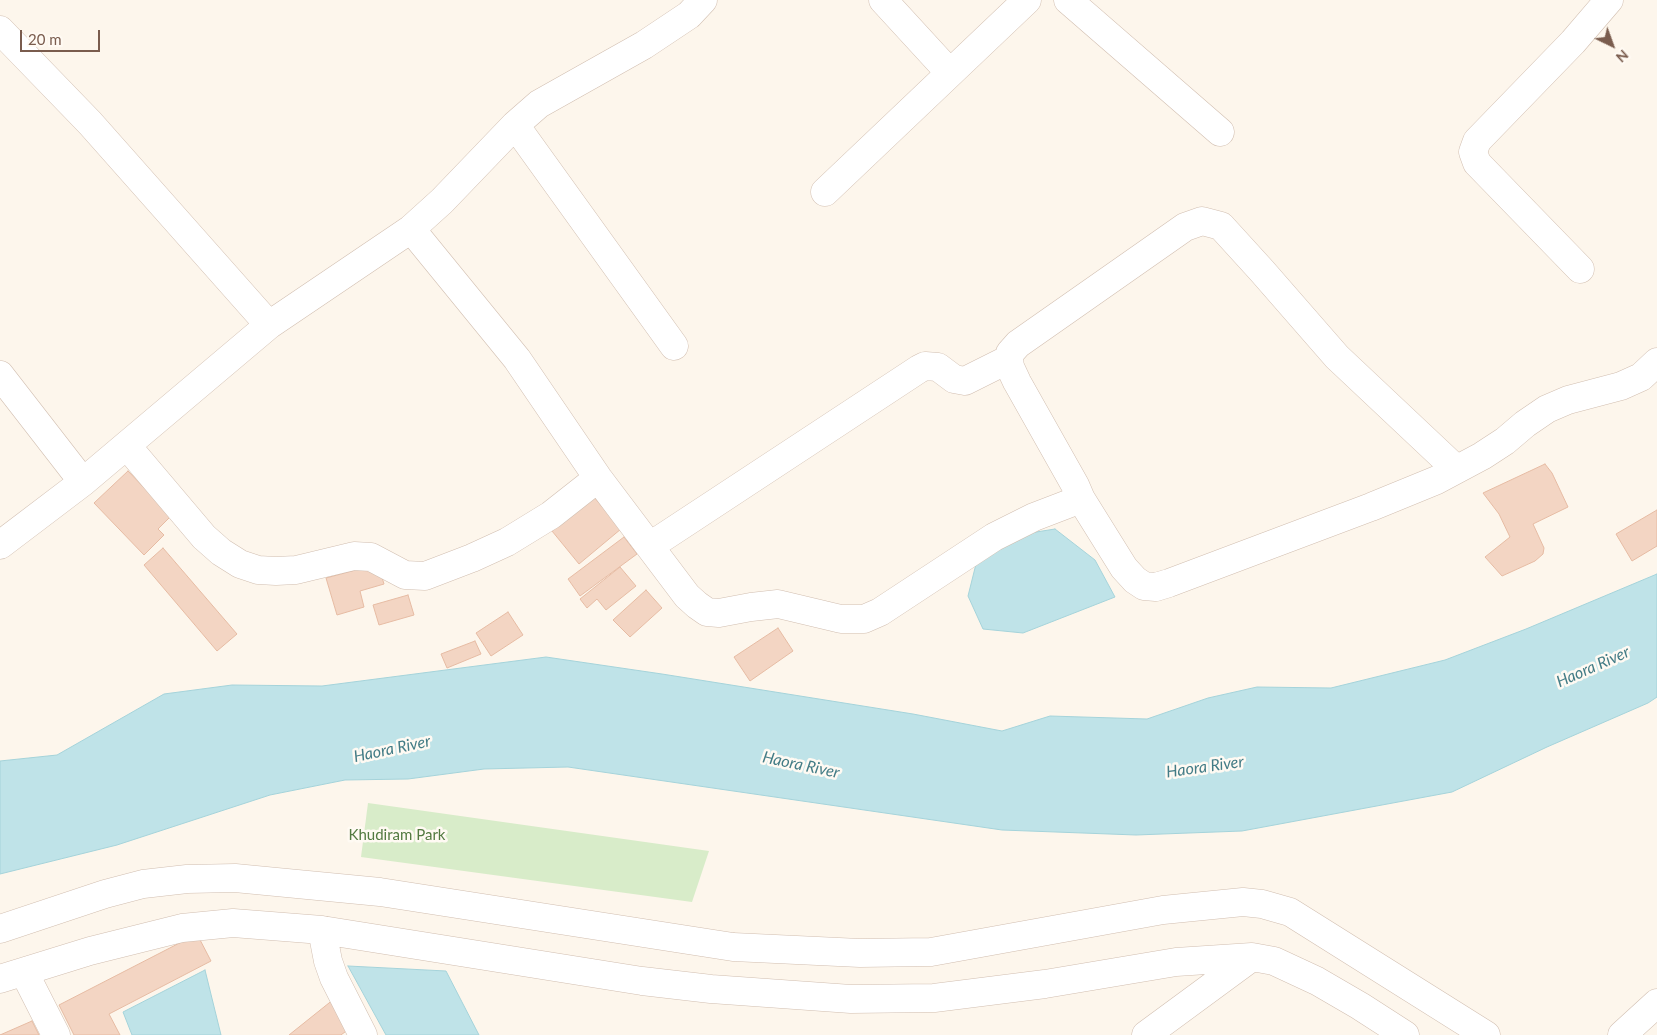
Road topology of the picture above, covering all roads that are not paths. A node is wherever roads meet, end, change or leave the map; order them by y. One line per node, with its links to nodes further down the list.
1 (703, 0): 8 (street)
2 (883, 0): 7 (street)
3 (1027, 0): 7 (street)
4 (1068, 0): 9 (street)
5 (1610, 0): 12 (street)
6 (0, 30): 13 (street)
7 (950, 73): 10 (street)
8 (515, 125): 11 (street); 14 (street)
9 (1220, 132)
10 (826, 192)
11 (412, 229): 13 (street); 20 (street)
12 (1580, 268)
13 (269, 326): 18 (street)
14 (674, 346)
15 (1009, 359): 19 (street); 22 (street); 24 (street)
16 (1657, 362): 19 (street)
17 (0, 375): 21 (street)
18 (127, 446): 20 (street); 21 (street)
19 (1456, 469): 22 (street)
20 (598, 478): 24 (street)
21 (84, 482): 23 (street)
22 (1081, 499): 24 (street)
23 (0, 545)
24 (650, 546)
25 (0, 929): 34 (street)
26 (322, 930): 27 (street); 28 (street); 31 (street)
27 (1252, 957): 32 (street); 33 (street)
28 (12, 976): 30 (street)
29 (1657, 1003): 35 (street)
30 (56, 1035)
31 (363, 1035)
32 (1146, 1035)
33 (1405, 1035)
34 (1486, 1035)
35 (1622, 1035)

